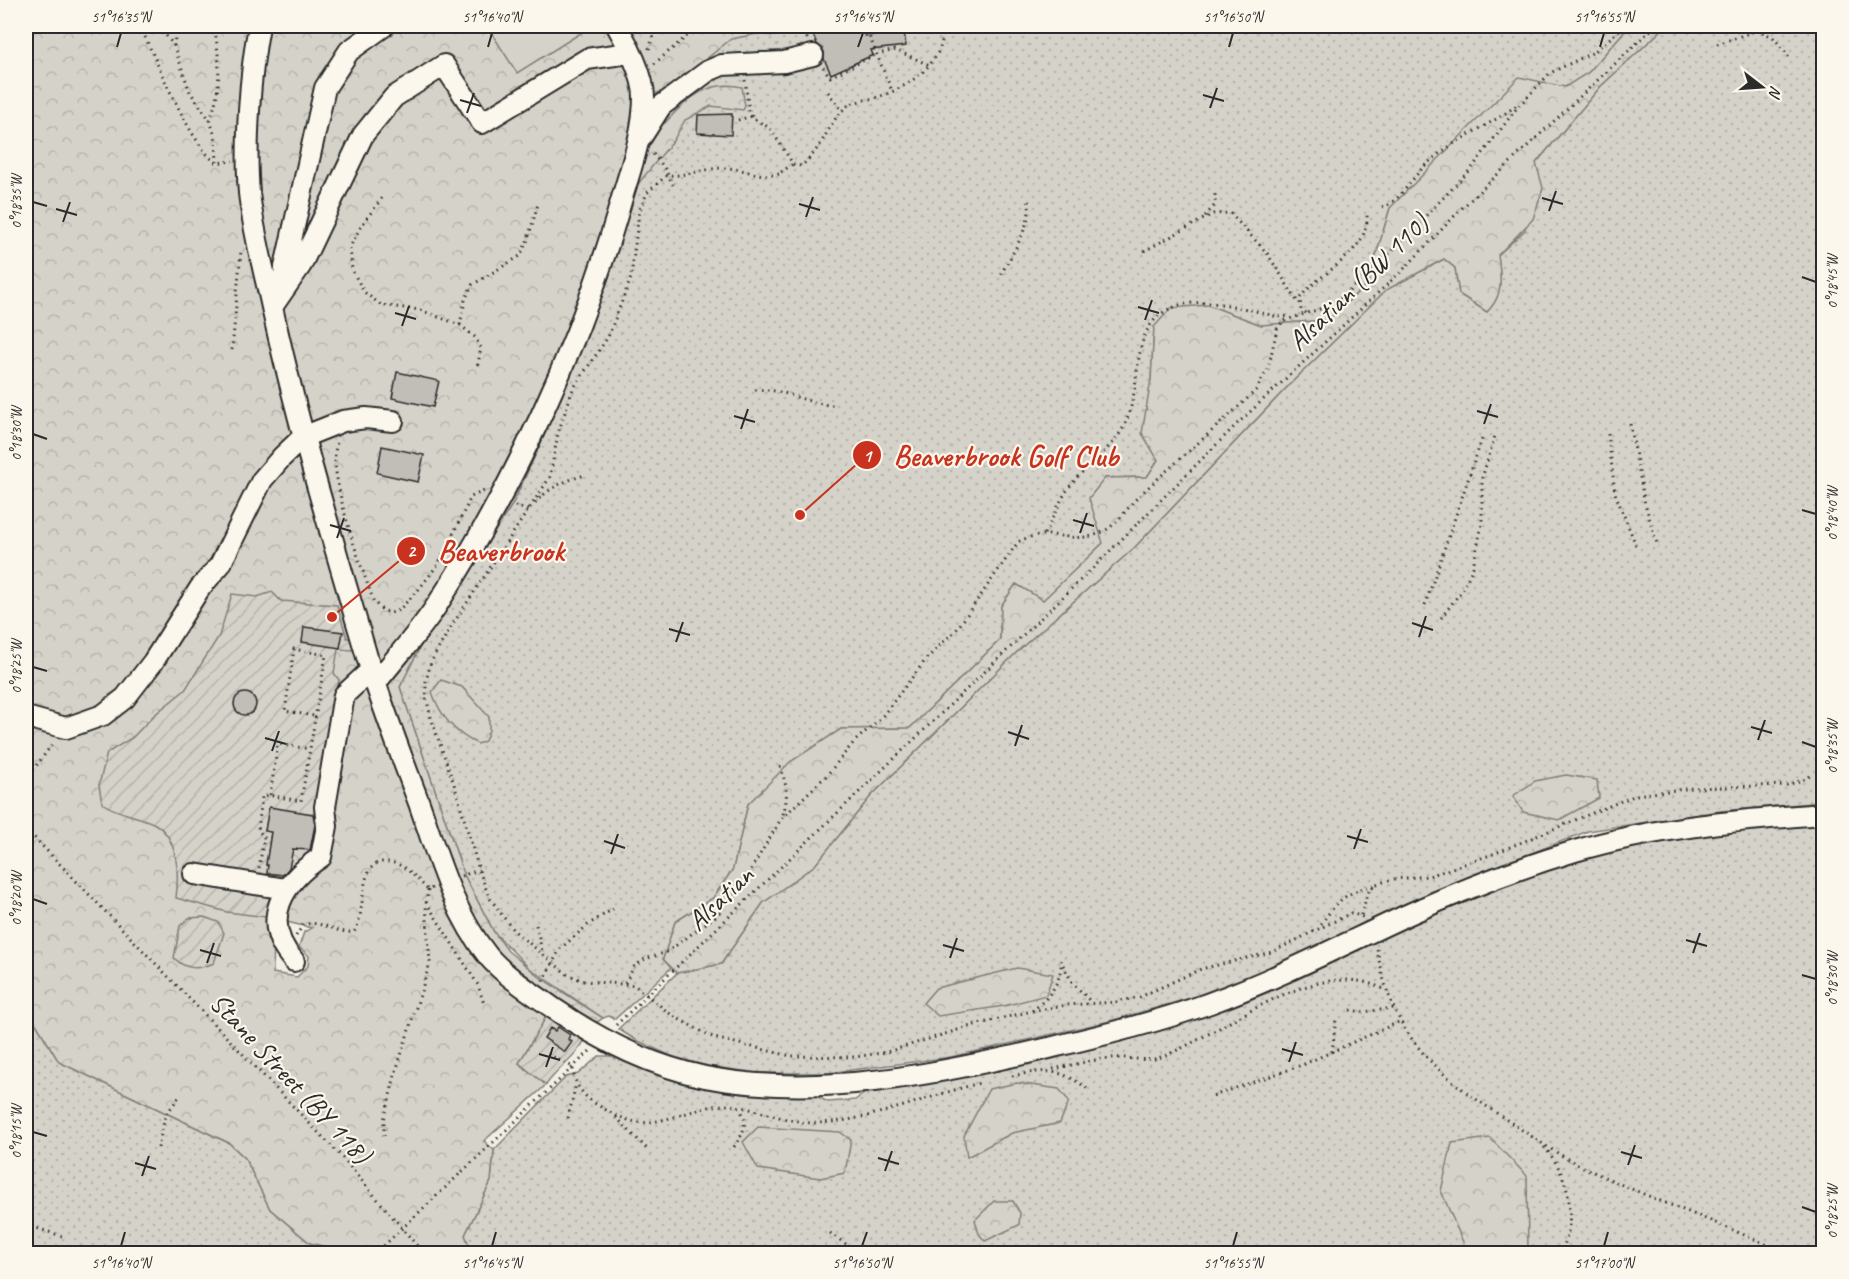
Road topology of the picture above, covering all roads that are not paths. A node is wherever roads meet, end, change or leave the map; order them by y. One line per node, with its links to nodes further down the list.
1 (259, 26): 9 (lane)
2 (384, 26): 9 (lane)
3 (617, 26): 4 (lane)
4 (629, 53): 6 (lane); 9 (lane)
5 (813, 55): 7 (lane)
6 (644, 95): 7 (lane); 8 (lane)
7 (661, 106): 8 (lane)
8 (641, 146): 12 (lane)
9 (277, 299): 11 (lane)
10 (393, 421): 11 (lane)
11 (303, 437): 12 (lane); 13 (lane)
12 (373, 677): 14 (lane); 16 (lane)
13 (26, 717)
14 (1824, 814)
15 (194, 874): 16 (lane)
16 (286, 889): 17 (lane)
17 (290, 957)

